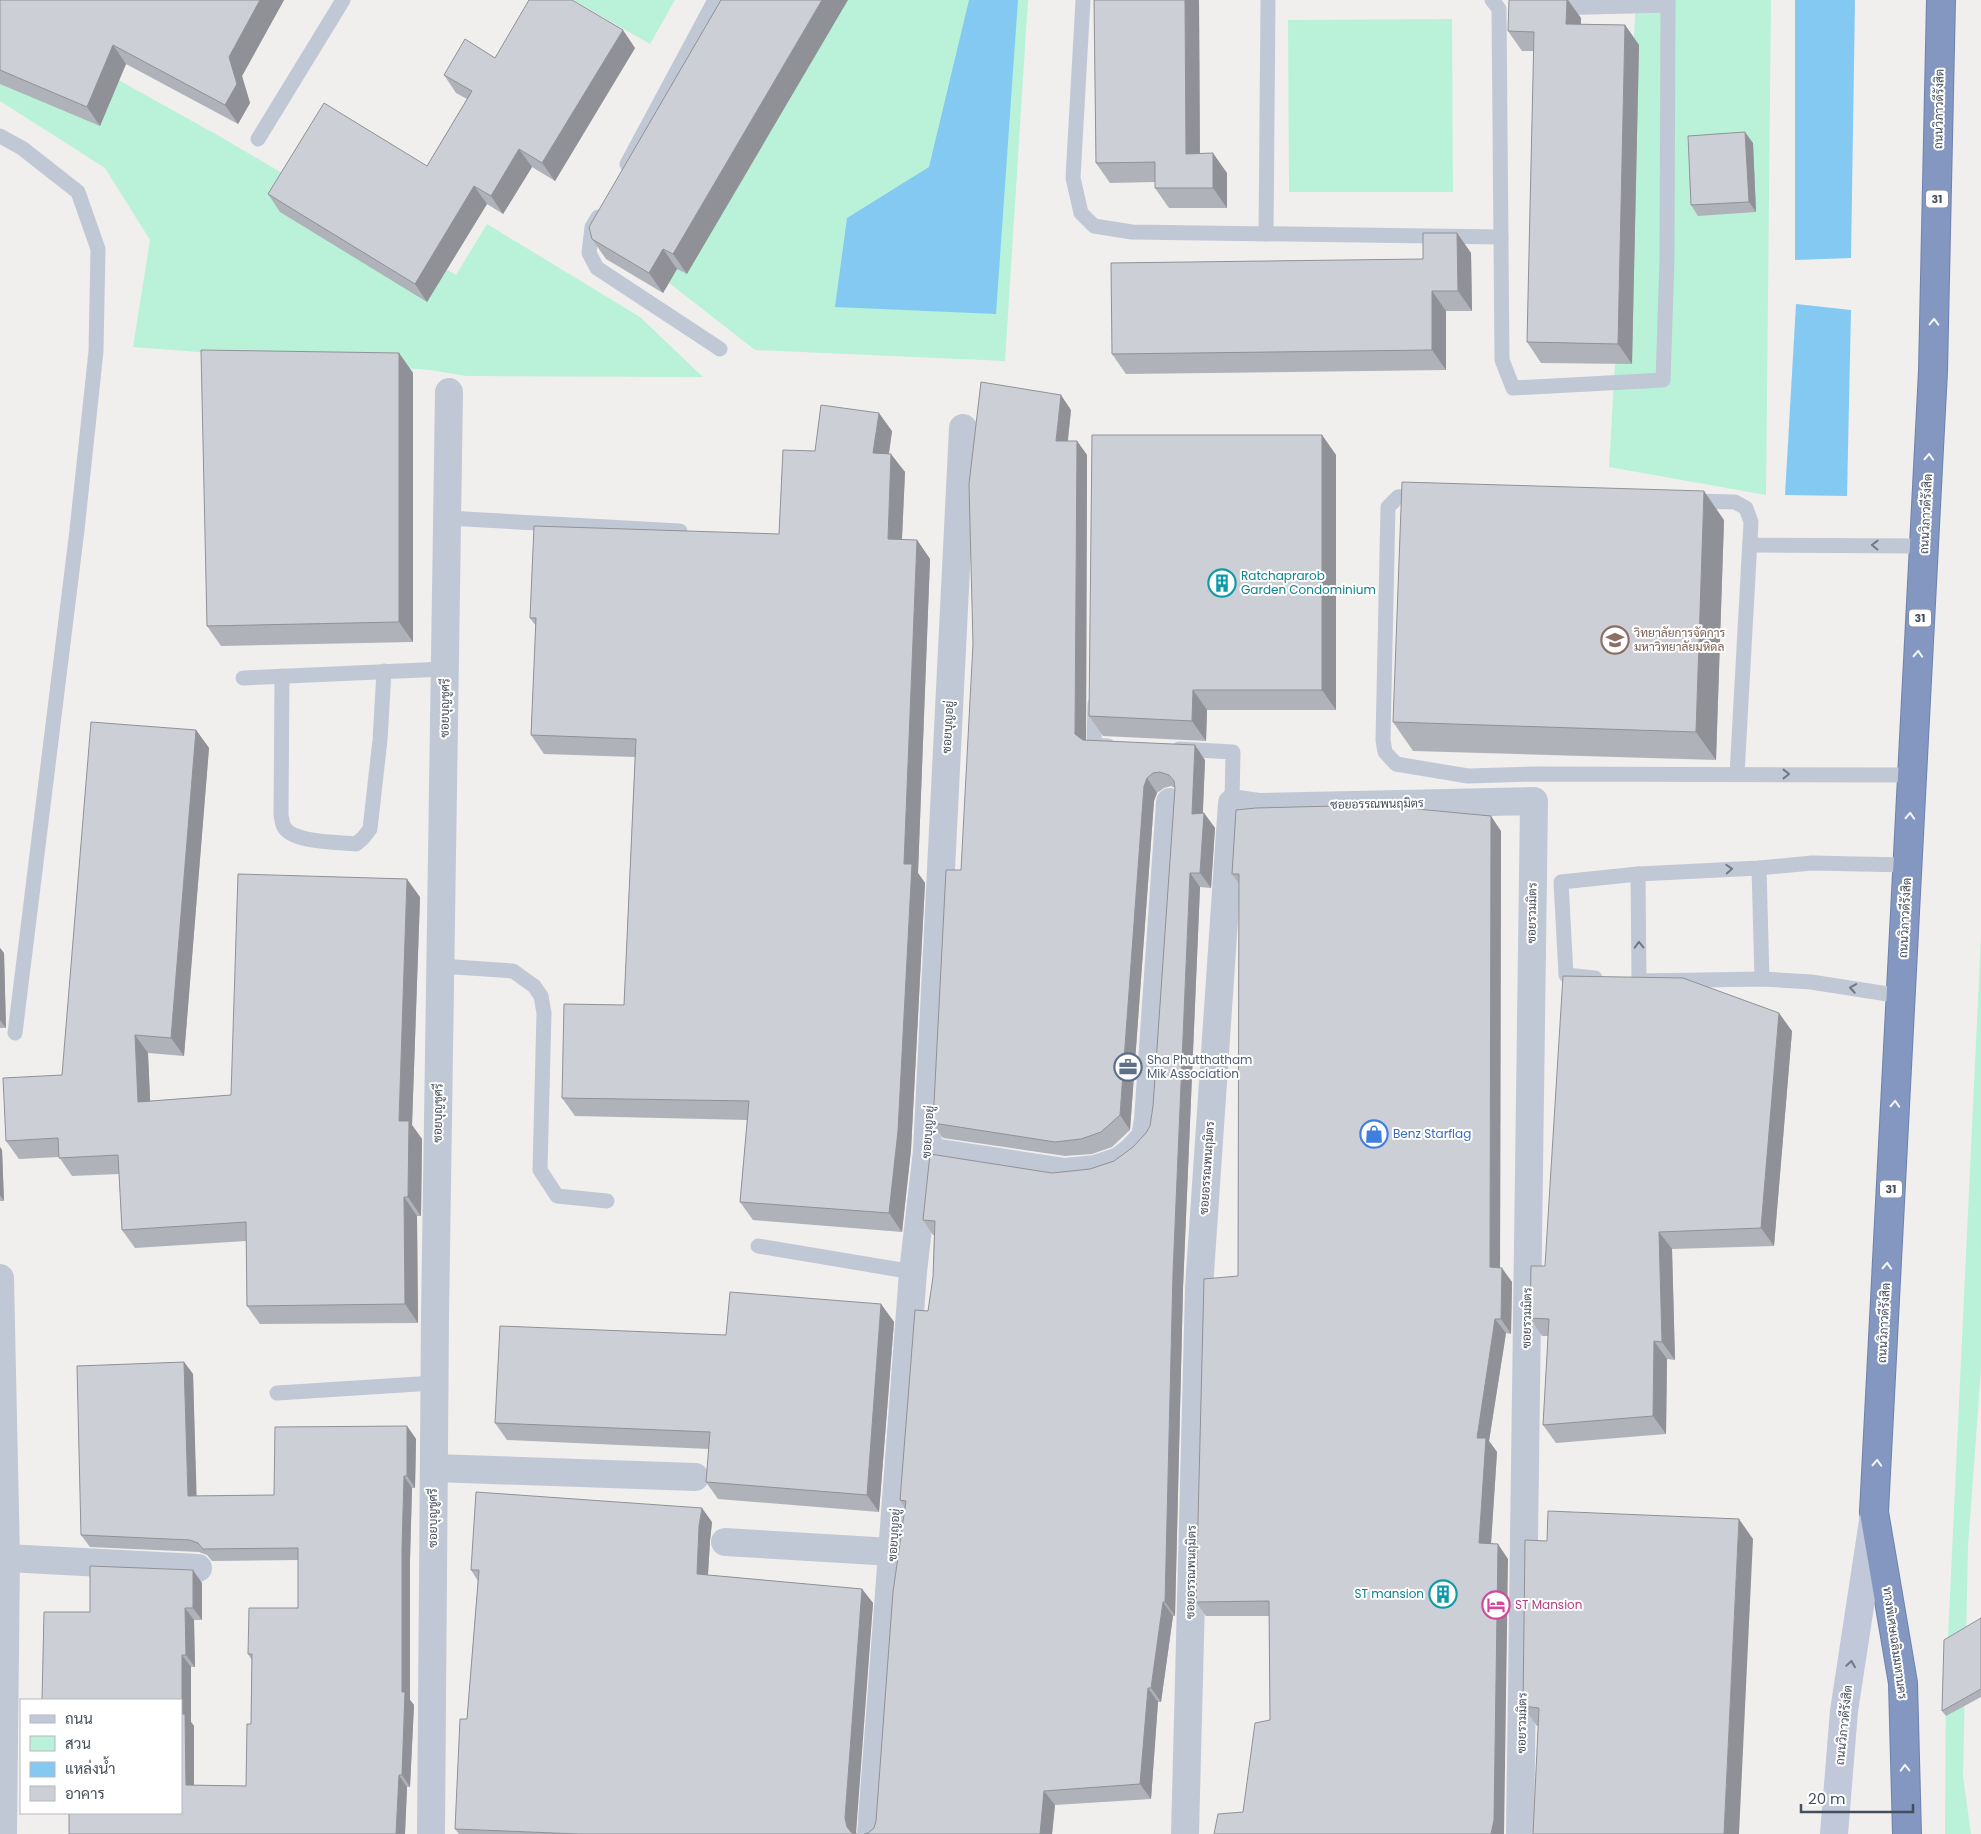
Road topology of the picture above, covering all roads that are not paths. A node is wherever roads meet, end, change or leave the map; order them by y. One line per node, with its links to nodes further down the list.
1 (343, 0): 12 (lane)
2 (715, 0): 13 (lane)
3 (1083, 0): 15 (lane)
4 (1268, 0): 15 (lane)
5 (1940, 0): 10 (highway, ถนนวิภาวดีรังสิต / 31)
6 (1946, 0): 10 (highway, 31)
7 (1668, 2): 9 (lane); 16 (lane)
8 (1500, 6): 16 (lane)
9 (1539, 8)
10 (1941, 27): 25 (highway, ถนนวิภาวดีรังสิต / 31, one-way to 10)
11 (0, 136): 46 (lane)
12 (258, 139)
13 (620, 175)
14 (606, 201): 17 (lane)
15 (1266, 234): 16 (lane)
16 (1501, 237)
17 (720, 350)
18 (449, 392): 22 (street, ซอยบุญชูศรี)
19 (963, 428): 47 (street, ซอยบุญอยู่)
20 (1435, 494): 33 (lane)
21 (1677, 501): 24 (lane)
22 (447, 518): 23 (lane); 26 (street, ซอยบุญชูศรี)
23 (692, 532)
24 (1750, 544): 25 (lane, one-way to 24); 34 (lane)
25 (1924, 546): 35 (highway, ถนนวิภาวดีรังสิต / 31, one-way to 25)
26 (445, 669): 27 (lane); 42 (street, ซอยบุญชูศรี)
27 (384, 671): 28 (lane); 28 (lane)
28 (282, 676): 29 (lane)
29 (243, 678)
30 (1095, 686): 31 (lane)
31 (1124, 746)
32 (1164, 748): 38 (lane)
33 (1536, 774): 34 (lane); 36 (lane)
34 (1737, 774): 35 (lane, one-way to 35)
35 (1912, 775): 39 (highway, ถนนวิภาวดีรังสิต / 31, one-way to 35)
36 (1534, 801): 38 (street, ซอยอรรณพนฤมิตร); 66 (street, ซอยรวมมิตร)
37 (1170, 802): 47 (street)
38 (1232, 803): 65 (street, ซอยอรรณพนฤมิตร)
39 (1908, 865): 40 (lane); 45 (highway, ถนนวิภาวดีรังสิต / 31)
40 (1759, 868): 41 (lane, one-way to 40); 43 (lane)
41 (1638, 874): 44 (lane, one-way to 41); 44 (lane)
42 (440, 966): 48 (lane); 52 (street, ซอยบุญชูศรี)
43 (1762, 979): 44 (lane); 45 (lane, one-way to 43)
44 (1639, 981)
45 (1901, 996): 56 (highway, ถนนวิภาวดีรังสิต / 31, one-way to 45)
46 (15, 1033)
47 (927, 1151): 50 (street, ซอยบุญอยู่)
48 (607, 1201)
49 (758, 1246): 50 (lane)
50 (914, 1272): 58 (street, ซอยบุญอยู่)
51 (0, 1278): 59 (street)
52 (434, 1383): 53 (lane); 54 (street, ซอยบุญชูศรี)
53 (277, 1393)
54 (434, 1468): 55 (street); 63 (street, ซอยบุญชูศรี)
55 (695, 1478)
56 (1874, 1512): 67 (main road, ถนนวิภาวดีรังสิต / 31, one-way to 56); 68 (highway, ทางพิเศษเฉลิมมหานคร, one-way to 56)
57 (725, 1542): 58 (street)
58 (892, 1552): 64 (street, ซอยบุญอยู่)
59 (6, 1558): 60 (street); 61 (street)
60 (198, 1568)
61 (3, 1591): 62 (street)
62 (3, 1834)
63 (431, 1834)
64 (871, 1834)
65 (1184, 1834)
66 (1520, 1834)
67 (1834, 1834)
68 (1907, 1834)

